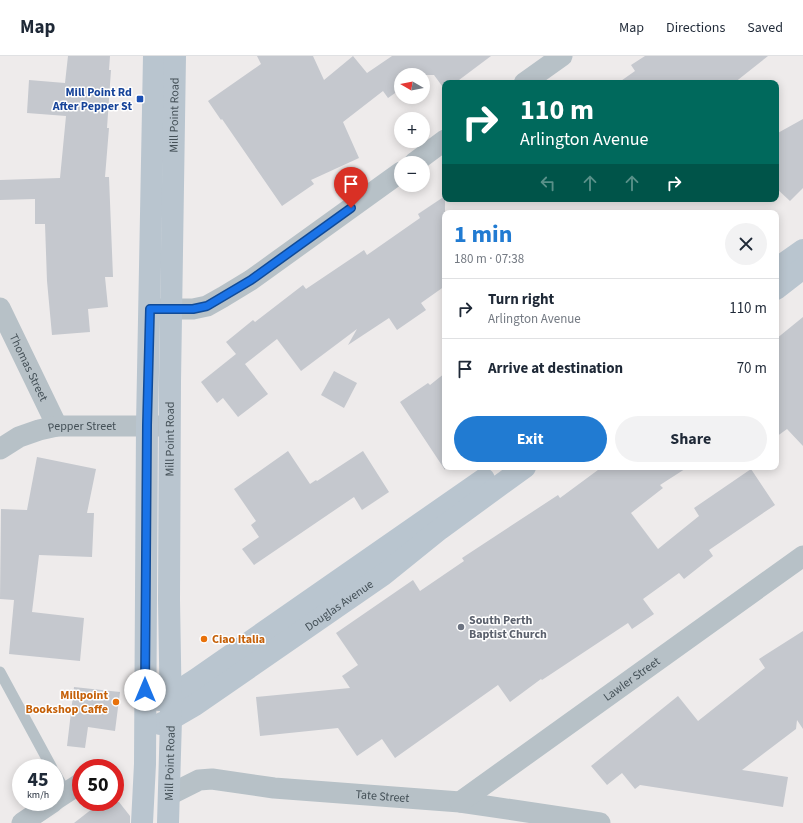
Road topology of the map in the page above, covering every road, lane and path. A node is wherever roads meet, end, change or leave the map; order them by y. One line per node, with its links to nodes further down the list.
1 (154, 56): 13 (main road, Mill Point Road)
2 (175, 56): 13 (main road, Mill Point Road)
3 (562, 56): 4 (street)
4 (528, 80)
5 (442, 142): 6 (street)
6 (423, 156)
7 (394, 177): 13 (street)
8 (803, 250): 9 (main road)
9 (779, 267)
10 (803, 268): 11 (main road)
11 (779, 287)
12 (0, 308): 15 (street, Thomas Street)
13 (160, 309): 14 (main road, Mill Point Road); 16 (main road, Mill Point Road)
14 (147, 425): 15 (street, Pepper Street); 16 (street, Pepper Street); 23 (main road, Mill Point Road)
15 (57, 426): 17 (street, Pepper Street)
16 (170, 426): 22 (main road, Mill Point Road)
17 (0, 449)
18 (496, 470): 22 (main road, Douglas Avenue)
19 (521, 470): 24 (main road, Douglas Avenue)
20 (803, 556): 28 (street, Lawler Street)
21 (0, 672): 26 (lane)
22 (170, 696): 23 (main road, Douglas Avenue); 24 (main road, Mill Point Road)
23 (145, 706): 25 (main road, Mill Point Road)
24 (171, 720): 25 (main road, Douglas Avenue); 27 (main road, Mill Point Road)
25 (145, 731): 31 (main road, Mill Point Road)
26 (47, 759)
27 (169, 795): 28 (street, Tate Street); 32 (main road, Mill Point Road)
28 (460, 802): 33 (street, Tate Street)
29 (40, 811): 30 (street)
30 (22, 823)
31 (142, 823)
32 (168, 823)
33 (600, 823)

